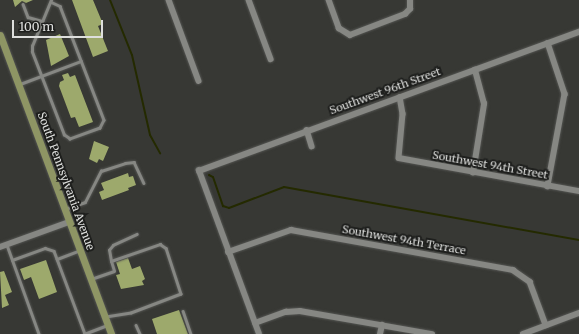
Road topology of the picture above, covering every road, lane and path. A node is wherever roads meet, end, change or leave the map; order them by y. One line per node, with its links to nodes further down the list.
1 (169, 0): 15 (street)
2 (249, 0): 11 (street)
3 (329, 0): 4 (street)
4 (410, 0)
5 (51, 1): 7 (lane); 12 (lane)
6 (23, 4): 7 (lane)
7 (42, 21): 14 (lane)
8 (579, 32): 10 (street, Southwest 96th Street)
9 (0, 35): 16 (main road, South Pennsylvania Avenue)
10 (548, 43): 13 (street, Southwest 96th Street); 22 (street)
11 (271, 59)
12 (81, 61): 14 (lane); 14 (lane)
13 (475, 70): 17 (street, Southwest 96th Street); 20 (street)
14 (41, 76): 16 (lane)
15 (199, 81)
16 (18, 84): 24 (main road, South Pennsylvania Avenue)
17 (400, 97): 18 (street, Southwest 96th Street); 20 (street, Southwest 94th Street)
18 (307, 130): 19 (street); 30 (street, Southwest 96th Street)
19 (312, 146)
20 (473, 173): 22 (street, Southwest 94th Street)
21 (144, 183): 24 (lane)
22 (548, 186): 23 (street, Southwest 94th Street)
23 (579, 191)
24 (65, 209): 25 (main road, South Pennsylvania Avenue)
25 (69, 222): 27 (street); 29 (main road, South Pennsylvania Avenue)
26 (137, 234): 33 (lane)
27 (7, 244): 28 (street); 32 (lane)
28 (0, 247)
29 (80, 250): 31 (lane); 34 (main road, South Pennsylvania Avenue)
30 (228, 252): 38 (street); 42 (street, Southwest 94th Terrace)
31 (57, 259): 32 (lane); 44 (lane)
32 (12, 260): 43 (lane)
33 (111, 261): 34 (lane); 37 (lane)
34 (91, 280): 37 (main road, South Pennsylvania Avenue)
35 (183, 311): 47 (lane)
36 (579, 313): 42 (street)
37 (105, 318): 39 (main road, South Pennsylvania Avenue)
38 (256, 323): 41 (street); 48 (street)
39 (108, 325): 44 (lane); 45 (main road, South Pennsylvania Avenue)
40 (136, 325): 46 (lane)
41 (382, 325): 49 (street); 50 (street)
42 (546, 325): 51 (street)
43 (39, 334)
44 (84, 334)
45 (111, 334)
46 (140, 334)
47 (191, 334)
48 (259, 334)
49 (380, 334)
50 (432, 334)
51 (523, 334)

